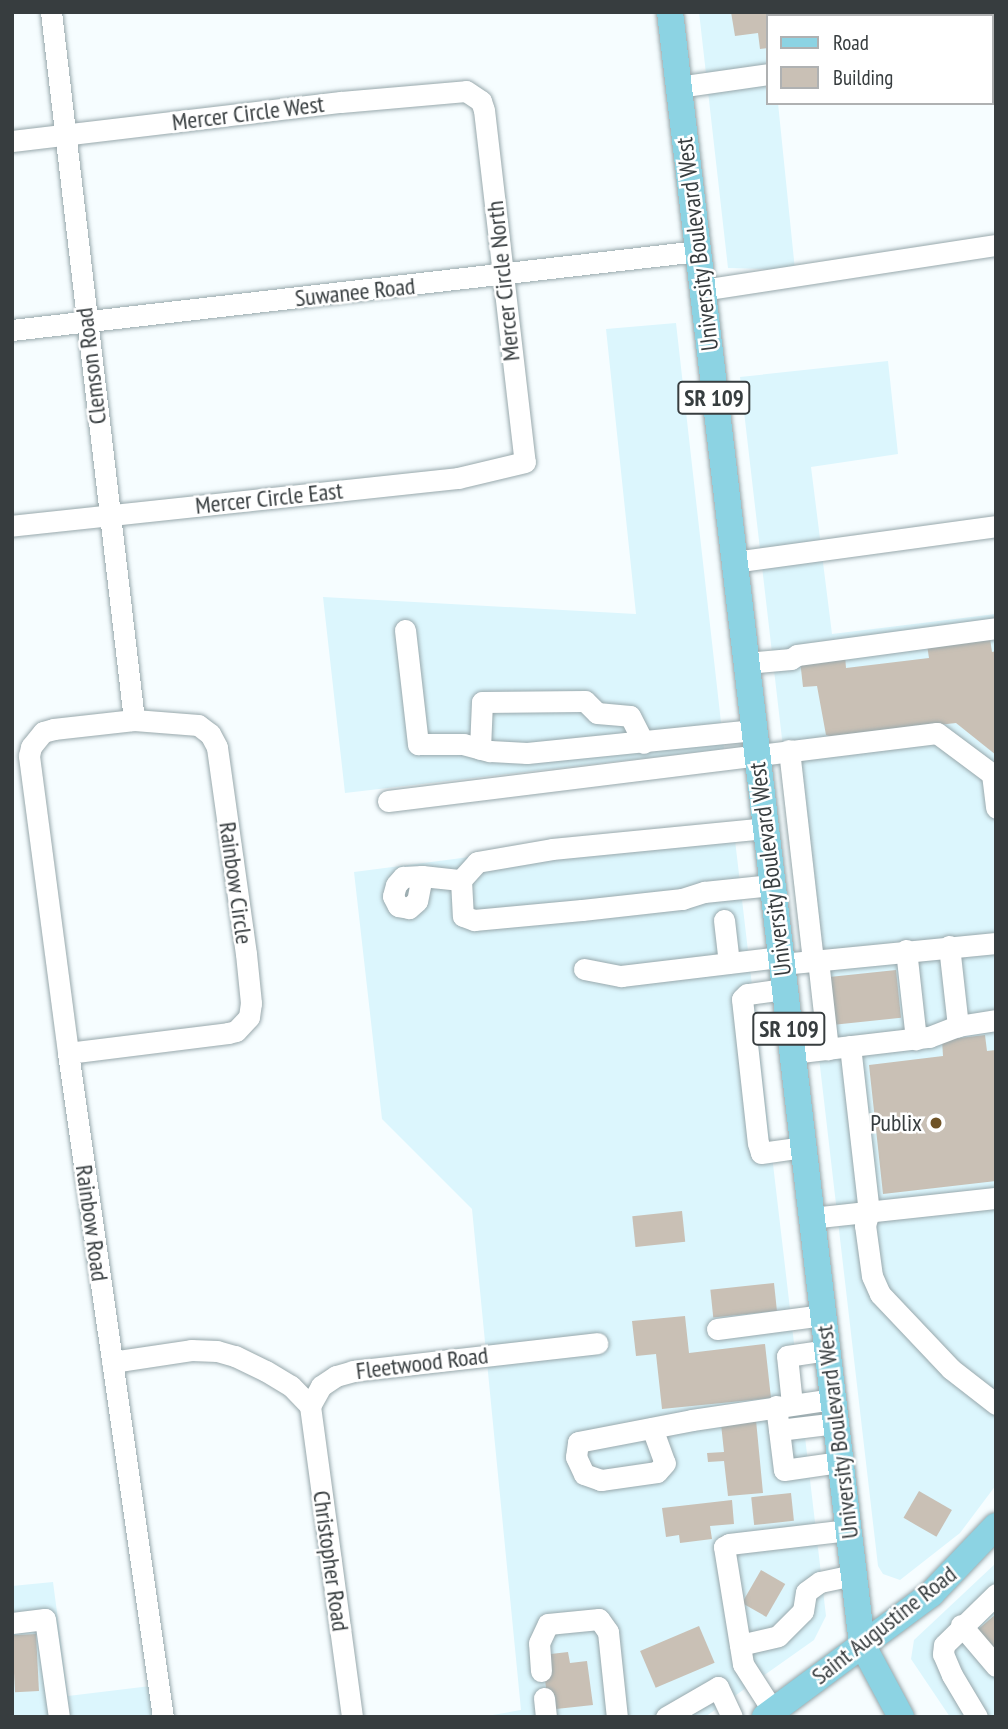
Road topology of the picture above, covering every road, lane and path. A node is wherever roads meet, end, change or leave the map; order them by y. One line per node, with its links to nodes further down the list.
1 (51, 12): 6 (street, Clemson Road)
2 (670, 12): 4 (main road, University Boulevard West / SR 109)
3 (766, 74): 4 (street)
4 (678, 86): 9 (main road, University Boulevard West / SR 109)
5 (481, 101): 6 (street, Mercer Circle West); 10 (street, Mercer Circle North)
6 (64, 135): 7 (street, Mercer Circle West); 12 (street, Clemson Road)
7 (12, 141)
8 (996, 245): 11 (street)
9 (698, 251): 10 (street, Suwanee Road); 11 (main road, University Boulevard West / SR 109)
10 (503, 274): 12 (street, Suwanee Road); 14 (street, Mercer Circle North)
11 (702, 290): 18 (main road, University Boulevard West / SR 109)
12 (86, 322): 13 (street, Suwanee Road); 15 (street, Clemson Road)
13 (12, 330)
14 (525, 462): 15 (street, Mercer Circle East)
15 (108, 517): 16 (street, Mercer Circle East); 22 (street, Clemson Road)
16 (12, 526)
17 (996, 526): 18 (street)
18 (734, 562): 21 (main road, University Boulevard West / SR 109)
19 (996, 628): 21 (street)
20 (405, 630): 26 (street)
21 (746, 663): 24 (main road, University Boulevard West / SR 109)
22 (134, 720): 23 (street, Rainbow Circle); 47 (street, Rainbow Circle)
23 (43, 733): 47 (street, Rainbow Road)
24 (755, 742): 25 (street); 27 (street); 28 (street); 30 (main road, University Boulevard West / SR 109)
25 (644, 743): 26 (street); 26 (street)
26 (480, 749)
27 (789, 750): 29 (street); 38 (street)
28 (388, 801)
29 (996, 808)
30 (765, 828): 32 (street); 33 (main road, University Boulevard West / SR 109)
31 (422, 876): 32 (street)
32 (461, 880): 33 (street)
33 (772, 885): 41 (main road, University Boulevard West / SR 109)
34 (724, 920): 39 (street)
35 (996, 943): 36 (street)
36 (950, 946): 37 (street); 43 (street)
37 (906, 950): 38 (street); 44 (street)
38 (815, 960): 41 (street); 46 (street)
39 (729, 963): 40 (street); 41 (street)
40 (584, 969)
41 (782, 970): 48 (main road, University Boulevard West / SR 109); 49 (street)
42 (996, 1020): 43 (street)
43 (958, 1026): 44 (street)
44 (916, 1039): 45 (street)
45 (850, 1046): 46 (street); 51 (street)
46 (828, 1049): 48 (street)
47 (68, 1053): 57 (street, Rainbow Road)
48 (792, 1053): 49 (main road, University Boulevard West / SR 109)
49 (803, 1147): 52 (main road, University Boulevard West / SR 109)
50 (996, 1198): 51 (street)
51 (869, 1212): 52 (street); 58 (street)
52 (811, 1218): 53 (main road, University Boulevard West / SR 109)
53 (823, 1315): 54 (street); 56 (main road, University Boulevard West / SR 109)
54 (717, 1329)
55 (597, 1343): 60 (street, Fleetwood Road)
56 (827, 1350): 59 (street); 61 (main road, University Boulevard West / SR 109)
57 (112, 1362): 60 (street); 77 (street, Rainbow Road)
58 (996, 1404)
59 (784, 1405): 61 (street); 62 (street); 63 (street)
60 (310, 1406): 78 (street, Christopher Road)
61 (835, 1411): 63 (street); 64 (main road, University Boulevard West / SR 109)
62 (652, 1428)
63 (779, 1430): 64 (street)
64 (840, 1462): 66 (main road, University Boulevard West / SR 109)
65 (996, 1526): 71 (main road, Saint Augustine Road)
66 (848, 1530): 67 (main road, University Boulevard West / SR 109); 72 (street)
67 (854, 1575): 71 (main road, University Boulevard West / SR 109); 72 (street)
68 (996, 1594): 70 (street)
69 (12, 1623): 76 (street)
70 (961, 1625): 73 (street); 83 (street)
71 (862, 1644): 75 (main road, Saint Augustine Road); 82 (main road, University Boulevard West / SR 109)
72 (740, 1645): 75 (street)
73 (996, 1666)
74 (541, 1671): 79 (street)
75 (769, 1714)
76 (59, 1717)
77 (163, 1717)
78 (352, 1717)
79 (617, 1717)
80 (666, 1717): 81 (street)
81 (732, 1717)
82 (901, 1717)
83 (977, 1717)

